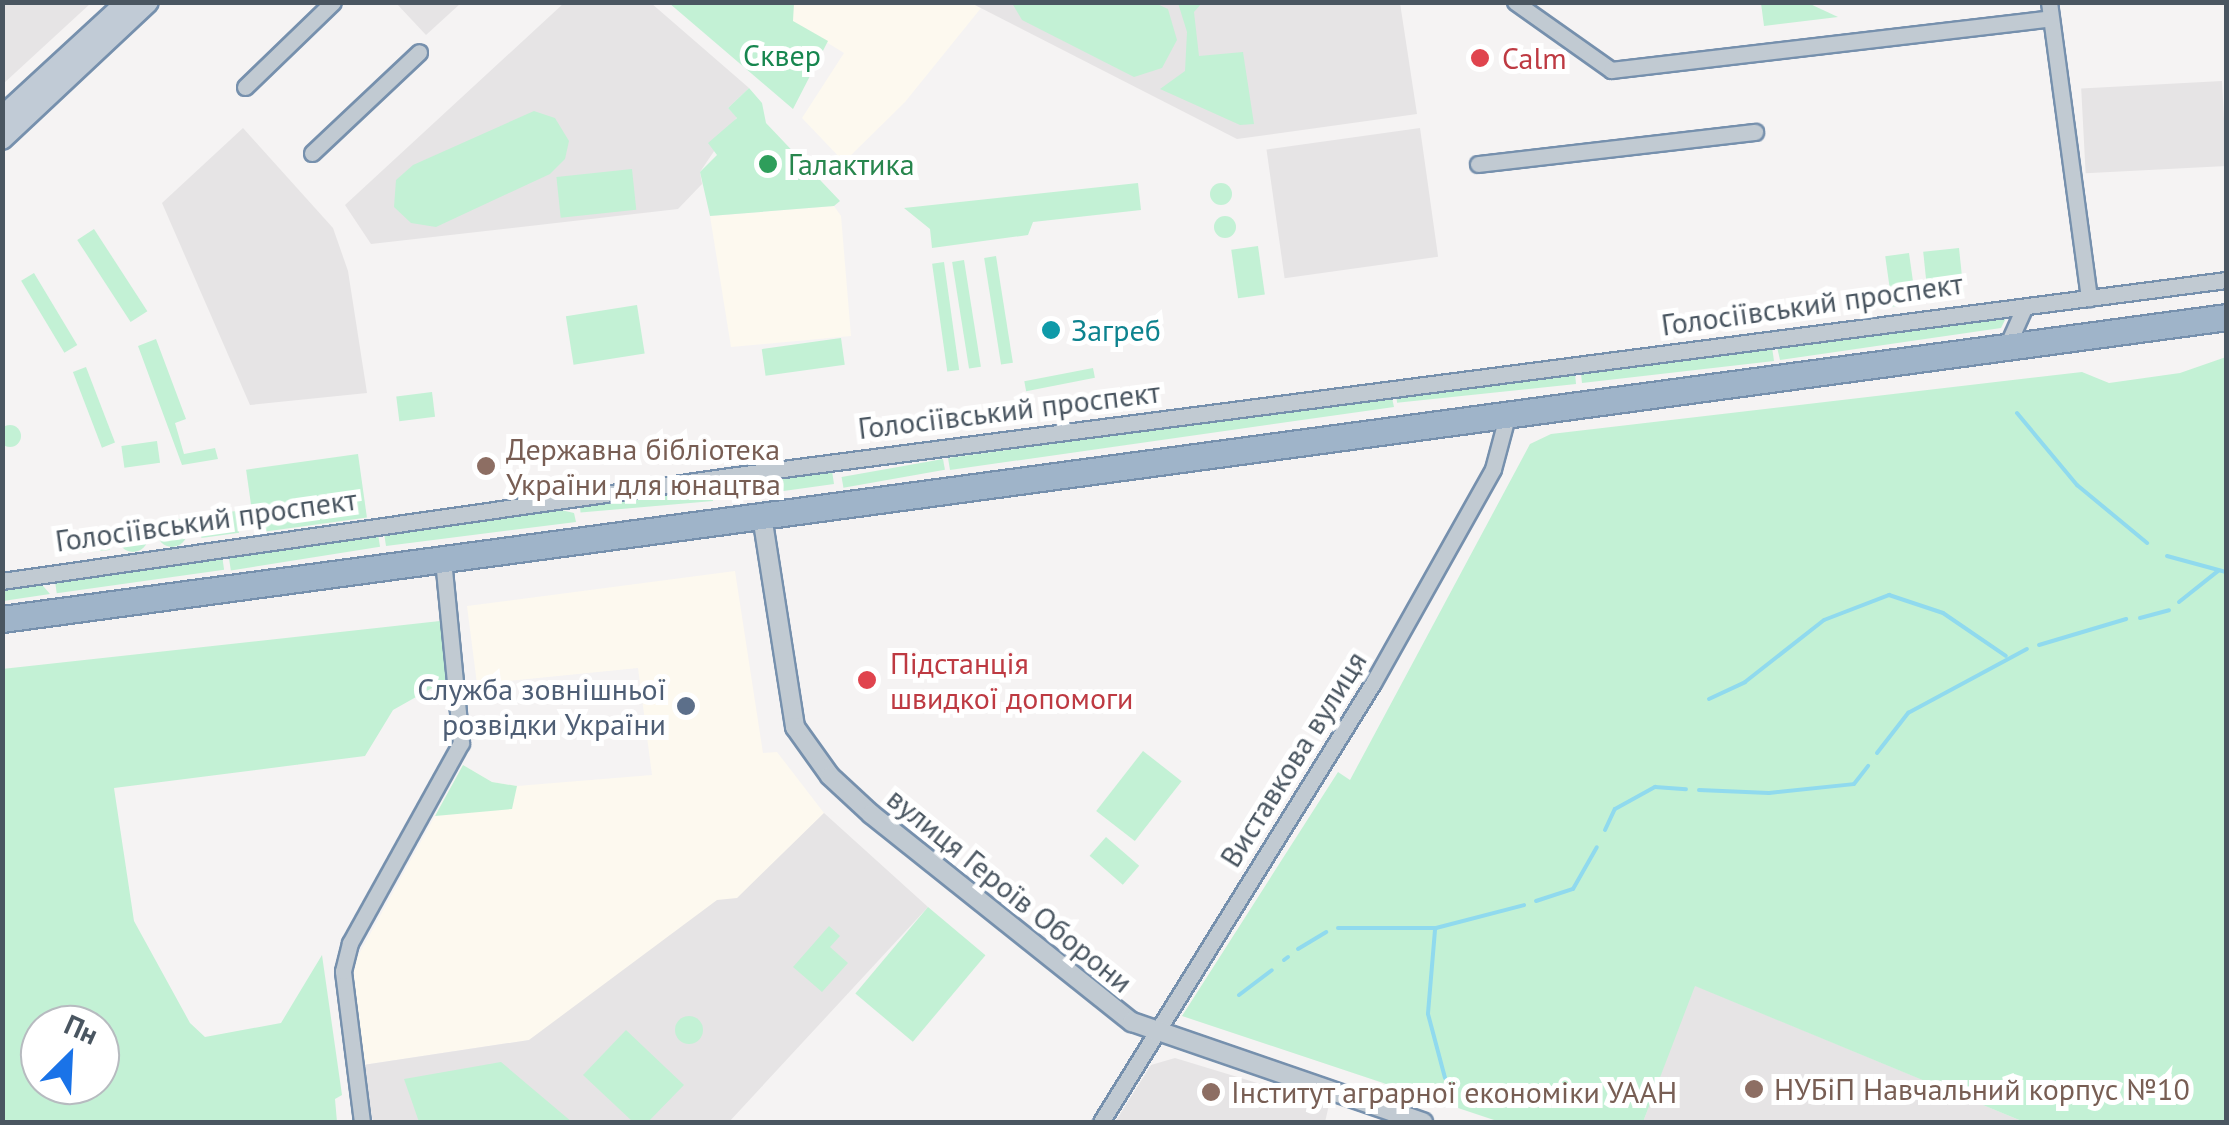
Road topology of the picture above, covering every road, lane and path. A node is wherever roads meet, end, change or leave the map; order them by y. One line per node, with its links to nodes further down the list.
1 (126, 2): 8 (main road)
2 (148, 2): 10 (main road)
3 (333, 2): 7 (street)
4 (1515, 2): 5 (street)
5 (2050, 10): 14 (street)
6 (419, 52): 11 (street)
7 (244, 87)
8 (2, 117)
9 (1754, 132): 12 (street)
10 (2, 139)
11 (312, 154)
12 (1478, 164)
13 (2226, 280): 14 (street, Голосіївський проспект)
14 (2088, 298): 15 (street, Голосіївський проспект)
15 (2024, 308): 17 (street); 21 (street, Голосіївський проспект)
16 (2226, 317): 17 (highway)
17 (2006, 346): 18 (highway)
18 (1508, 413): 19 (highway); 23 (street, Виставкова вулиця)
19 (762, 516): 20 (highway); 23 (street, вулиця Героїв Оборони)
20 (443, 560): 22 (highway); 24 (street)
21 (2, 581)
22 (2, 619)
23 (1153, 1031): 25 (street, Виставкова вулиця); 26 (street, вулиця Героїв Оборони)
24 (362, 1122)
25 (1100, 1122)
26 (1423, 1122)

